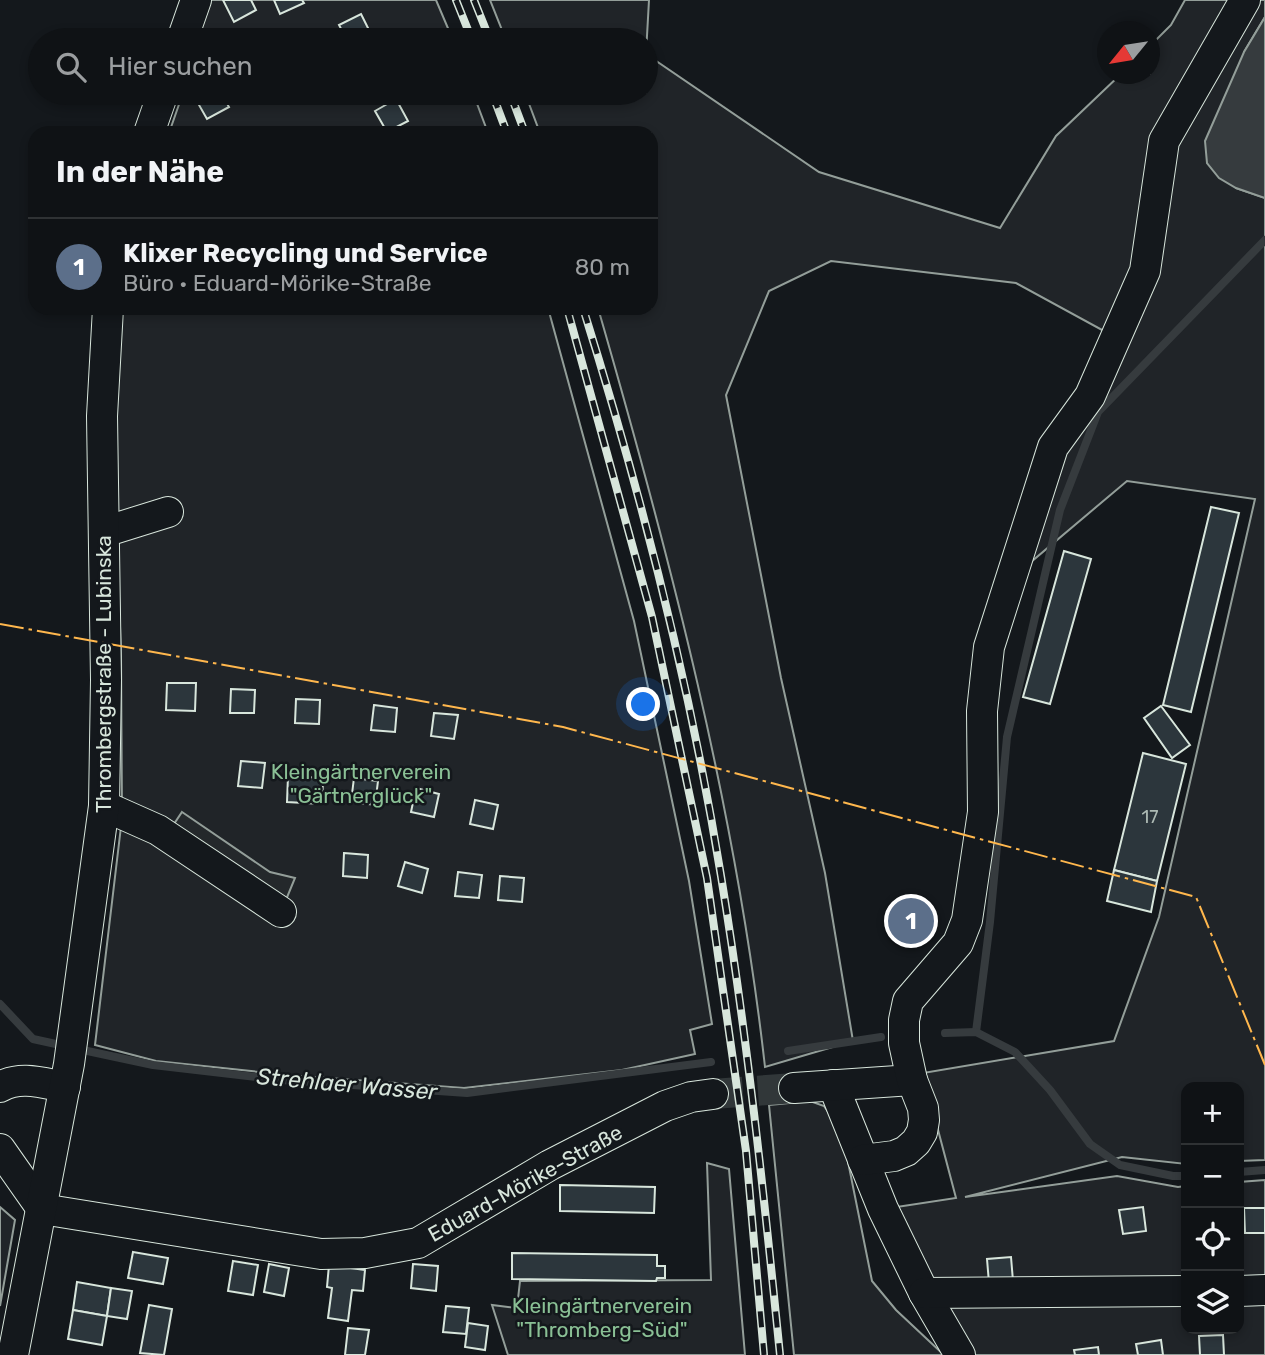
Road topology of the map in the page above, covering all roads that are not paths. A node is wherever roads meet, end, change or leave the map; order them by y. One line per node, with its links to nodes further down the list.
1 (195, 0): 3 (street)
2 (1245, 0): 12 (street)
3 (185, 28)
4 (159, 105): 5 (street)
5 (151, 126)
6 (108, 315): 8 (street, Thrombergstraße - Lubinska)
7 (168, 512): 8 (street)
8 (103, 532): 9 (street, Thrombergstraße - Lubinska)
9 (104, 806): 10 (street); 11 (street, Thrombergstraße - Lubinska)
10 (281, 912)
11 (69, 1063): 14 (street); 19 (street, Thrombergstraße - Lubinska)
12 (912, 1080): 13 (street); 18 (street)
13 (833, 1085): 15 (street); 18 (street)
14 (0, 1087)
15 (794, 1088)
16 (713, 1094): 19 (street, Eduard-Mörike-Straße)
17 (0, 1149): 19 (street)
18 (863, 1160): 23 (street)
19 (42, 1209): 24 (street, Thrombergstraße - Lubinska)
20 (1244, 1290): 21 (street)
21 (1265, 1290)
22 (1181, 1291): 23 (street)
23 (924, 1293): 25 (street)
24 (13, 1355)
25 (960, 1355)

